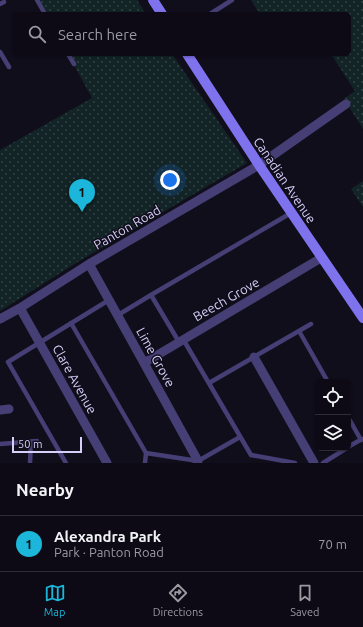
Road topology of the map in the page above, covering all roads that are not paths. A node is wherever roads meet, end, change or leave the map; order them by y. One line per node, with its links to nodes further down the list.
1 (37, 0): 4 (lane)
2 (153, 0): 5 (street)
3 (232, 0): 6 (lane)
4 (44, 12)
5 (161, 12)
6 (213, 12)
7 (0, 52): 11 (lane)
8 (69, 56): 10 (lane)
9 (188, 56): 13 (street, Canadian Avenue)
10 (74, 64)
11 (9, 67)
12 (346, 104): 13 (street, Panton Road)
13 (259, 165): 14 (street, Canadian Avenue); 16 (street, Panton Road)
14 (291, 213): 15 (street, Canadian Avenue); 17 (lane)
15 (321, 258): 21 (street, Canadian Avenue); 26 (street, Beech Grove)
16 (89, 264): 18 (street, Lime Grove); 19 (street, Panton Road)
17 (151, 295): 20 (lane); 26 (lane)
18 (110, 300): 20 (street, Lime Grove); 23 (lane)
19 (20, 308): 22 (street, Panton Road); 27 (street, Clare Avenue)
20 (118, 315): 29 (street, Lime Grove)
21 (363, 318)
22 (0, 319)
23 (71, 323): 27 (lane); 40 (lane)
24 (311, 324): 25 (lane)
25 (299, 331): 28 (lane); 30 (lane)
26 (181, 340): 29 (street, Beech Grove); 31 (lane)
27 (39, 343): 43 (lane); 44 (street, Clare Avenue)
28 (254, 357): 31 (lane); 47 (street)
29 (144, 363): 41 (street, Lime Grove)
30 (326, 379)
31 (209, 383): 33 (lane)
32 (351, 422): 34 (lane)
33 (240, 437): 41 (lane); 46 (lane)
34 (362, 439): 38 (lane)
35 (37, 441): 36 (lane)
36 (30, 442): 37 (lane); 42 (lane)
37 (0, 444)
38 (351, 446)
39 (343, 451): 48 (lane)
40 (146, 453): 41 (lane); 45 (lane)
41 (197, 462)
42 (30, 463)
43 (66, 463)
44 (107, 463)
45 (145, 463)
46 (295, 463)
47 (314, 463)
48 (322, 463)

